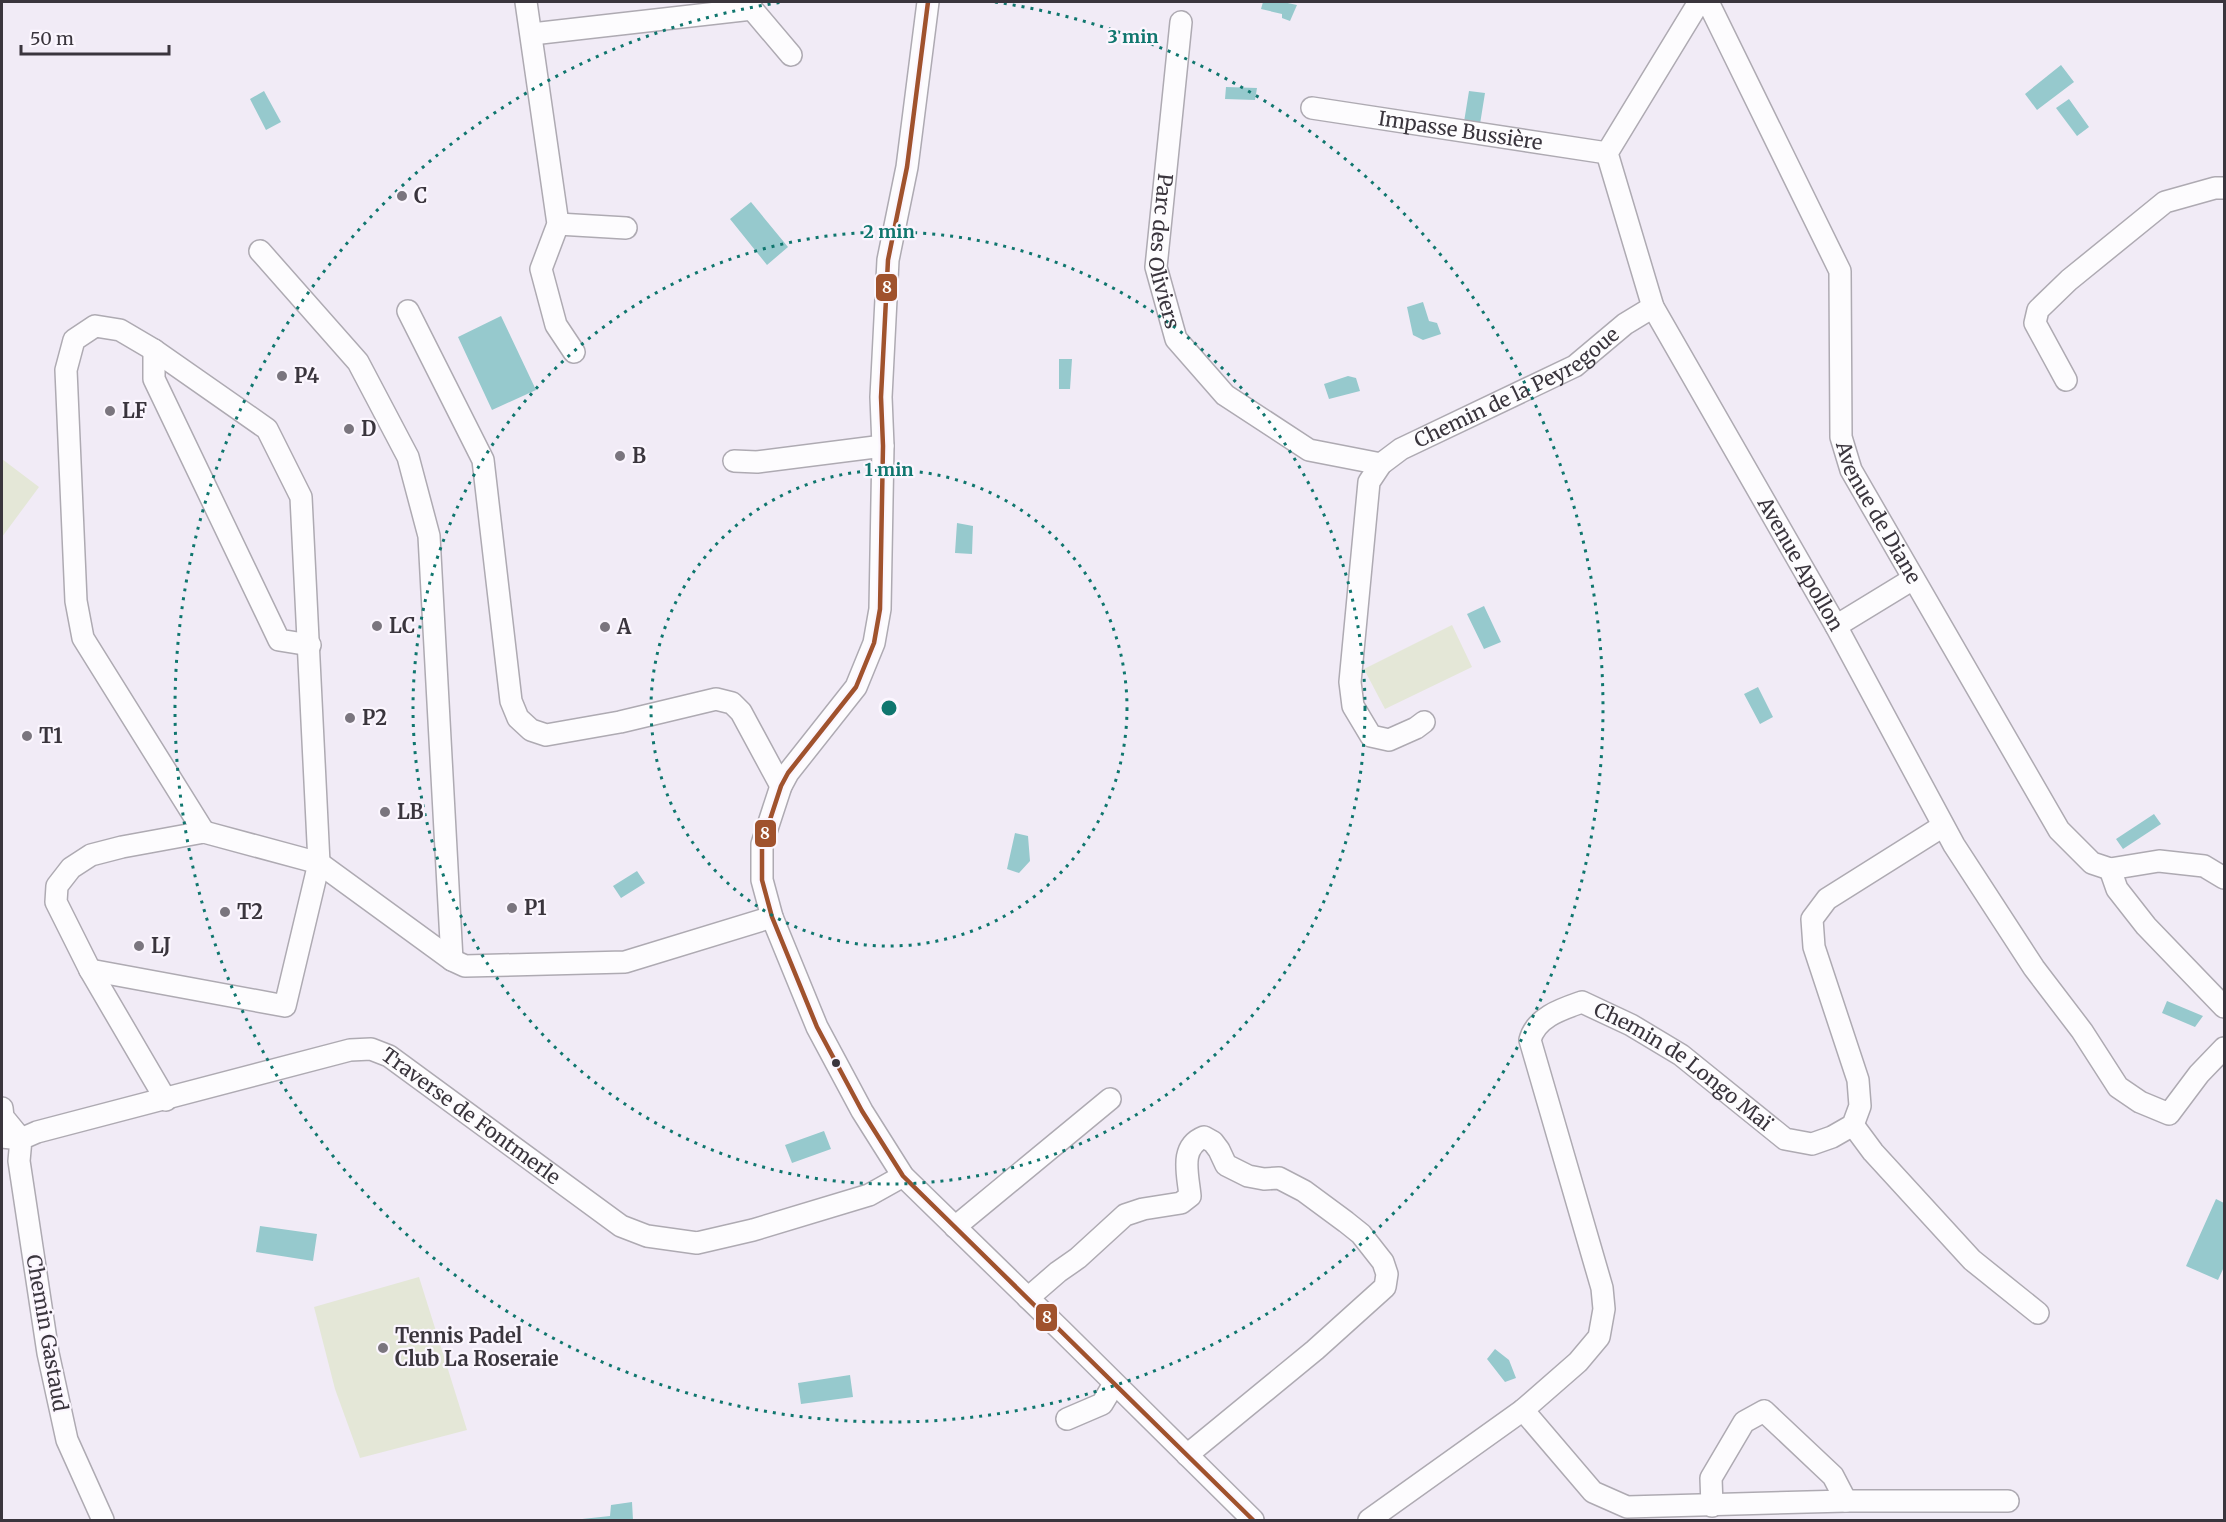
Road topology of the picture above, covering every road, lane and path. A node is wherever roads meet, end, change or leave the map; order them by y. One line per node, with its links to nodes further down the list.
1 (526, 2): 6 (street)
2 (928, 2): 19 (street)
3 (1699, 2): 9 (street)
4 (1708, 2): 22 (street, Avenue de Diane)
5 (1181, 22): 21 (street, Parc des Oliviers)
6 (532, 34): 7 (street); 11 (street)
7 (791, 55)
8 (1312, 108): 9 (street, Impasse Bussière)
9 (1607, 153): 14 (street)
10 (2224, 188): 18 (street)
11 (558, 224): 12 (street); 17 (street)
12 (626, 228)
13 (260, 251): 33 (street)
14 (1653, 307): 21 (street, Chemin de la Peyregoue); 23 (street, Avenue Apollon)
15 (408, 311): 26 (street)
16 (154, 350): 24 (street); 24 (street); 28 (street)
17 (574, 352)
18 (2066, 380)
19 (883, 446): 20 (street); 26 (street)
20 (734, 461)
21 (1381, 464): 25 (street, Chemin de la Peyregoue)
22 (1913, 579): 23 (street); 30 (street, Avenue de Diane)
23 (1836, 626): 27 (street, Avenue Apollon)
24 (310, 645): 29 (street)
25 (1424, 722)
26 (781, 786): 32 (street)
27 (1943, 826): 36 (street, Avenue Apollon); 40 (street)
28 (204, 832): 29 (street); 34 (street)
29 (320, 862): 33 (street); 34 (street)
30 (2110, 869): 31 (street); 35 (street)
31 (2224, 878)
32 (772, 917): 33 (street); 42 (street)
33 (452, 960)
34 (90, 970): 38 (street)
35 (2224, 1007)
36 (2223, 1053)
37 (1110, 1099): 43 (street)
38 (166, 1100): 41 (street, Traverse de Fontmerle); 42 (street, Traverse de Fontmerle)
39 (2, 1108): 41 (street)
40 (1853, 1125): 45 (street); 47 (street, Chemin de Longo Maï)
41 (11, 1138): 53 (street, Chemin Gastaud)
42 (903, 1176): 43 (street)
43 (955, 1227): 44 (street)
44 (1028, 1298): 46 (street); 49 (street)
45 (2038, 1313)
46 (1114, 1384): 48 (street); 49 (street)
47 (1523, 1410): 52 (street); 55 (street, Chemin de Longo Maï)
48 (1068, 1419)
49 (1187, 1455): 54 (street)
50 (1846, 1501): 51 (street); 52 (street); 52 (street)
51 (2008, 1501)
52 (1712, 1506)
53 (103, 1521)
54 (1253, 1521)
55 (1369, 1521)

